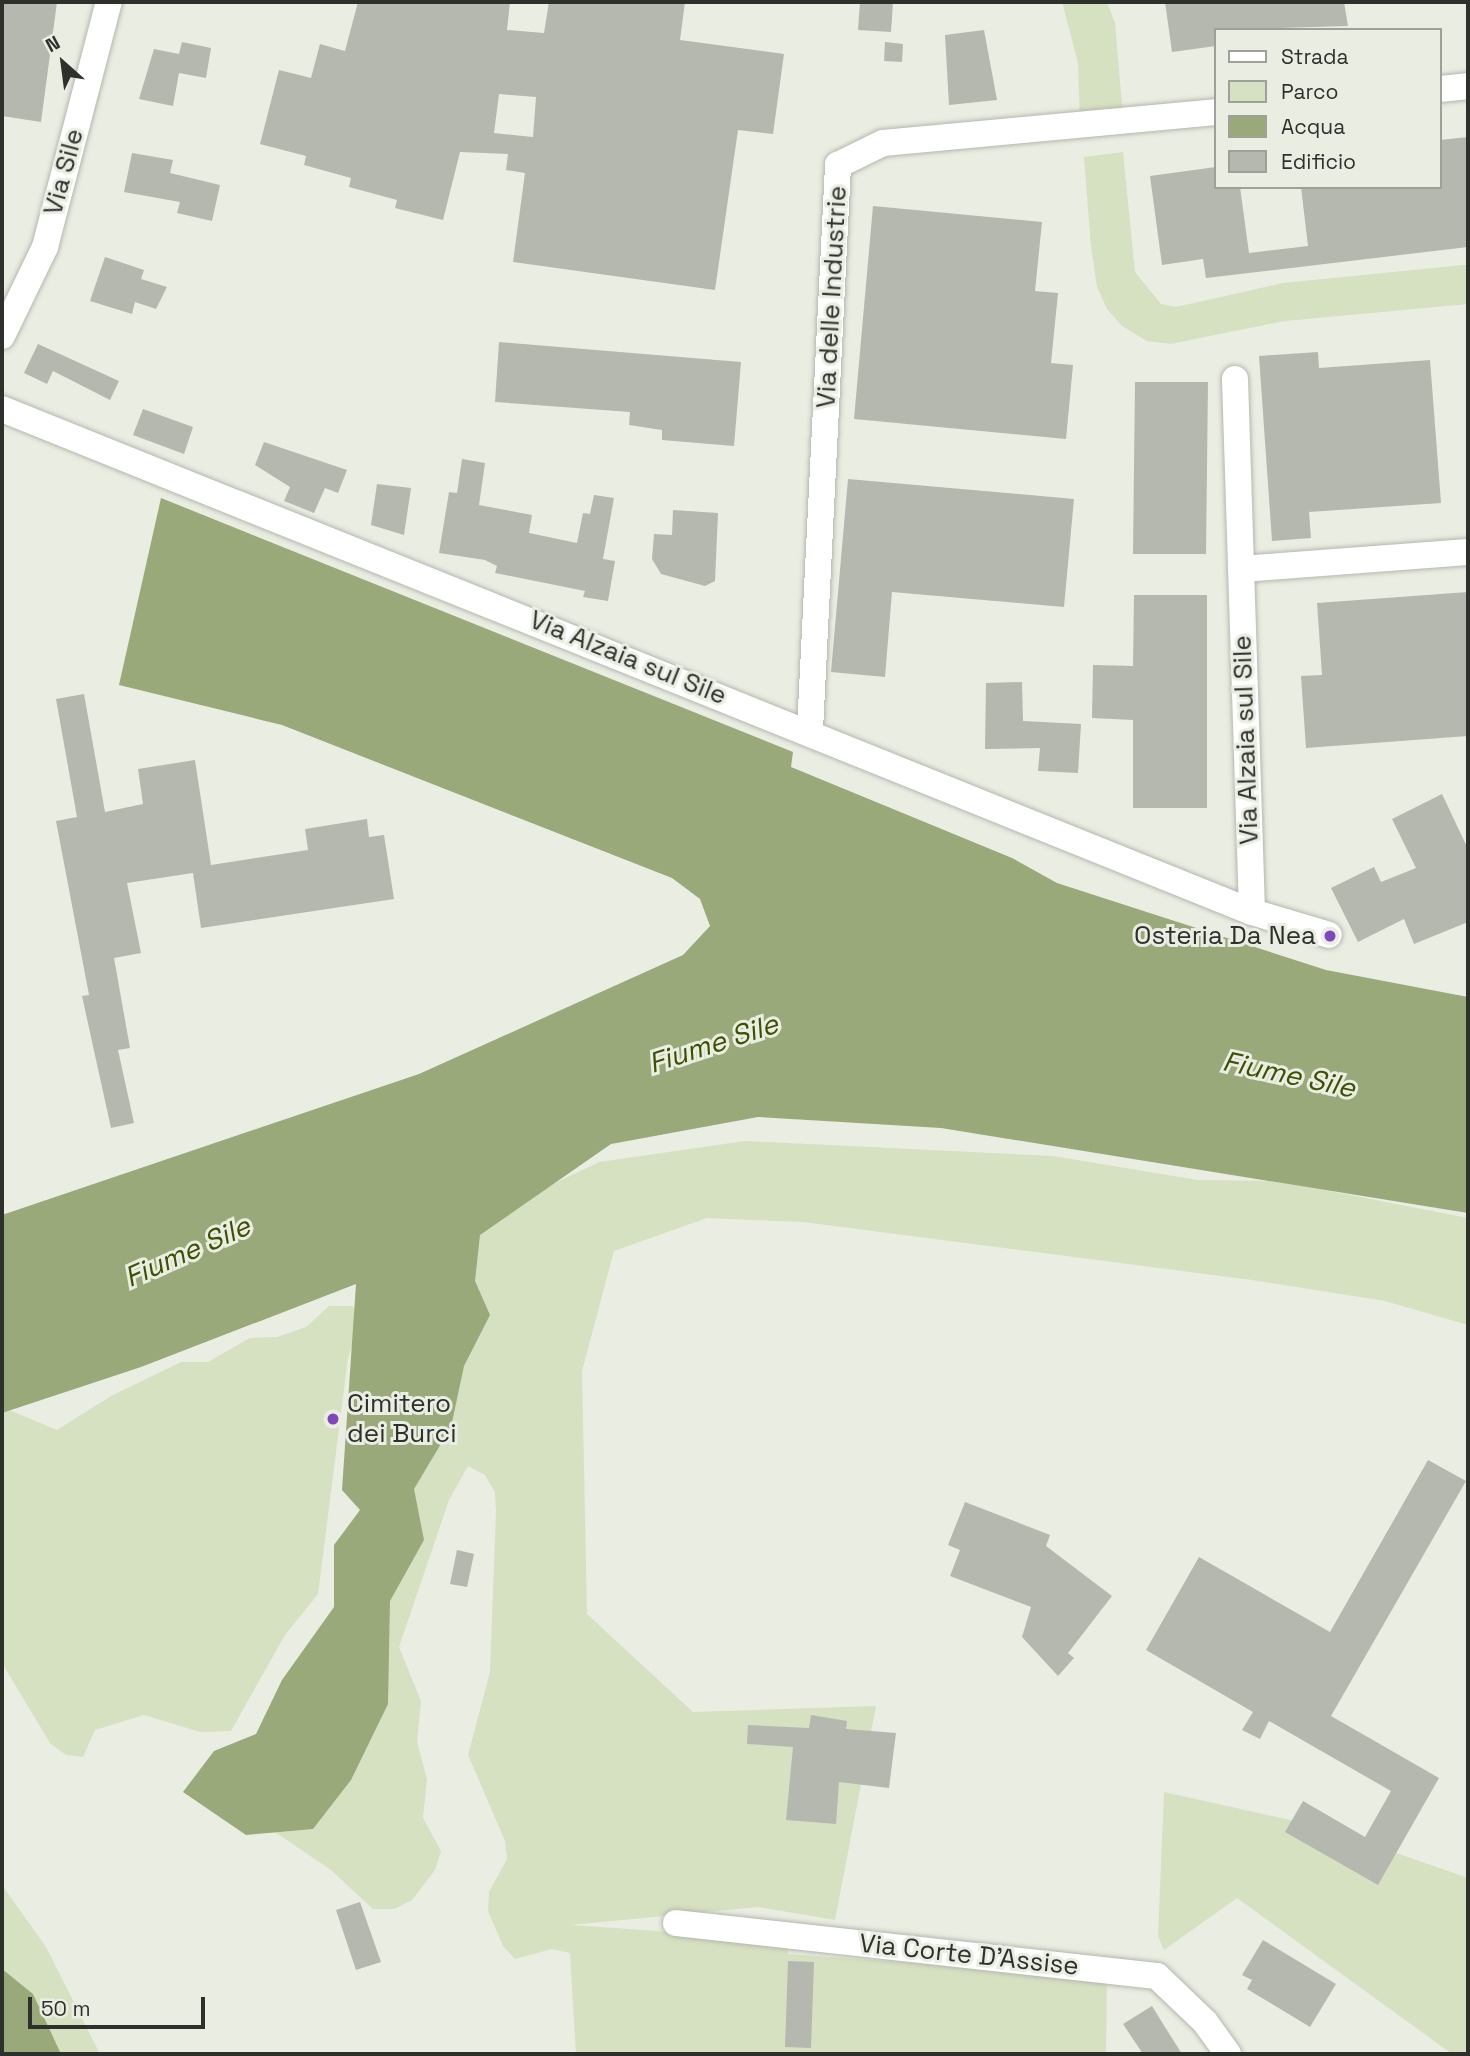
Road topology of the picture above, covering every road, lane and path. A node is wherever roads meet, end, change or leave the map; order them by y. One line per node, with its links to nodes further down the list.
1 (109, 2): 5 (street, Via Sile)
2 (1468, 86): 3 (street)
3 (1442, 89)
4 (1214, 112): 10 (street, Via delle Industrie)
5 (2, 336)
6 (1235, 379): 9 (street, Via Alzaia sul Sile)
7 (2, 409): 10 (street, Via Alzaia sul Sile)
8 (1468, 552): 9 (street)
9 (1241, 569): 11 (street, Via Alzaia sul Sile)
10 (810, 730): 11 (street, Via Alzaia sul Sile)
11 (1252, 912): 12 (street, Via Alzaia sul Sile)
12 (1329, 935)
13 (676, 1923): 14 (street, Via Corte D'Assise)
14 (1228, 2054)

